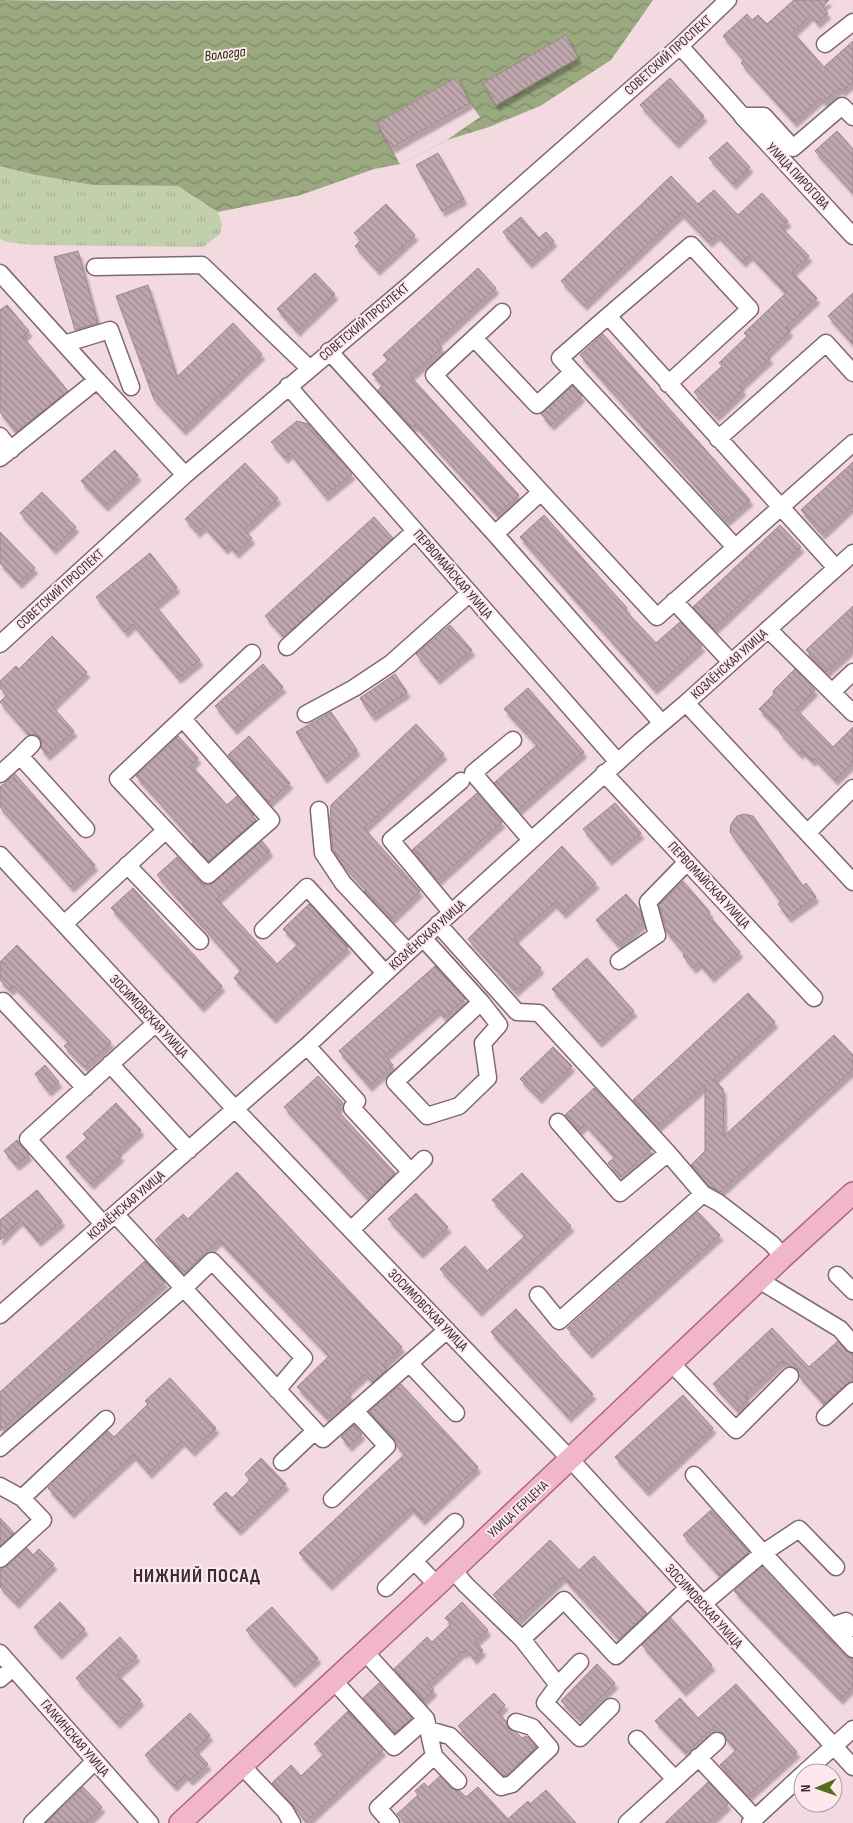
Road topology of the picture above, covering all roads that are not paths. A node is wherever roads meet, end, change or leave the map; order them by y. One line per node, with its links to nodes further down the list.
1 (728, 0): 4 (street, СОВЕТСКИЙ ПРОСПЕКТ)
2 (853, 22): 3 (street)
3 (825, 44)
4 (680, 46): 5 (street, УЛИЦА ПИРОГОВА); 14 (street, СОВЕТСКИЙ ПРОСПЕКТ)
5 (741, 115): 6 (street); 7 (street, УЛИЦА ПИРОГОВА)
6 (853, 118)
7 (853, 236)
8 (95, 268): 15 (street)
9 (4, 281): 13 (street)
10 (502, 312): 12 (street)
11 (608, 316): 16 (street); 19 (street); 19 (street)
12 (474, 338): 16 (street); 27 (street)
13 (64, 344): 18 (street); 21 (street)
14 (329, 351): 15 (street, СОВЕТСКИЙ ПРОСПЕКТ); 30 (street)
15 (309, 368): 20 (street, СОВЕТСКИЙ ПРОСПЕКТ)
16 (573, 372): 31 (street)
17 (853, 373): 23 (street)
18 (96, 380): 25 (street); 26 (street)
19 (668, 384): 23 (street)
20 (288, 386): 26 (street, СОВЕТСКИЙ ПРОСПЕКТ); 29 (street, ПЕРВОМАЙСКАЯ УЛИЦА)
21 (131, 387)
22 (0, 436): 25 (street)
23 (718, 440): 28 (street)
24 (853, 443): 28 (street)
25 (6, 454)
26 (185, 476): 37 (street, СОВЕТСКИЙ ПРОСПЕКТ)
27 (541, 492): 30 (street); 35 (street)
28 (780, 507): 31 (street); 33 (street)
29 (415, 531): 34 (street, ПЕРВОМАЙСКАЯ УЛИЦА); 38 (street)
30 (495, 534): 47 (street)
31 (735, 547): 35 (street)
32 (853, 553): 33 (street, КОЗЛЁНСКАЯ УЛИЦА)
33 (836, 568): 36 (street, КОЗЛЁНСКАЯ УЛИЦА)
34 (470, 593): 45 (street); 51 (street, ПЕРВОМАЙСКАЯ УЛИЦА)
35 (674, 601): 40 (street)
36 (768, 629): 40 (street, КОЗЛЁНСКАЯ УЛИЦА); 42 (street)
37 (2, 638)
38 (287, 647)
39 (252, 654): 46 (street)
40 (731, 662): 43 (street, КОЗЛЁНСКАЯ УЛИЦА)
41 (853, 672): 42 (street)
42 (832, 692): 44 (street)
43 (686, 703): 47 (street, КОЗЛЁНСКАЯ УЛИЦА); 59 (street)
44 (853, 712)
45 (306, 714)
46 (183, 719): 58 (street); 58 (street)
47 (661, 722): 51 (street, КОЗЛЁНСКАЯ УЛИЦА)
48 (513, 740): 60 (street)
49 (32, 744): 50 (street)
50 (20, 756): 52 (street); 57 (street)
51 (618, 762): 53 (street, КОЗЛЁНСКАЯ УЛИЦА)
52 (0, 774)
53 (604, 774): 60 (street, КОЗЛЁНСКАЯ УЛИЦА); 62 (street, ПЕРВОМАЙСКАЯ УЛИЦА)
54 (461, 781): 65 (street)
55 (853, 788): 59 (street)
56 (319, 810): 71 (street)
57 (86, 829)
58 (166, 830): 63 (street)
59 (808, 833): 64 (street)
60 (530, 840): 65 (street, КОЗЛЁНСКАЯ УЛИЦА)
61 (0, 855): 66 (street, ЗОСИМОВСКАЯ УЛИЦА)
62 (687, 862): 72 (street); 74 (street, ПЕРВОМАЙСКАЯ УЛИЦА)
63 (127, 865): 66 (street); 70 (street)
64 (853, 882)
65 (451, 912): 67 (street, КОЗЛЁНСКАЯ УЛИЦА)
66 (64, 924): 77 (street, ЗОСИМОВСКАЯ УЛИЦА)
67 (438, 924): 69 (street, КОЗЛЁНСКАЯ УЛИЦА); 84 (street)
68 (263, 930): 73 (street)
69 (423, 938): 71 (street, КОЗЛЁНСКАЯ УЛИЦА); 76 (street)
70 (200, 941)
71 (408, 952): 73 (street, КОЗЛЁНСКАЯ УЛИЦА)
72 (619, 961)
73 (385, 973): 78 (street, КОЗЛЁНСКАЯ УЛИЦА)
74 (814, 998)
75 (2, 1001): 80 (street)
76 (481, 1002): 76 (street)
77 (156, 1023): 79 (street); 81 (street, ЗОСИМОВСКАЯ УЛИЦА)
78 (307, 1046): 81 (street, КОЗЛЁНСКАЯ УЛИЦА); 86 (street)
79 (110, 1064): 80 (street); 83 (street)
80 (85, 1088): 89 (street)
81 (236, 1110): 83 (street, КОЗЛЁНСКАЯ УЛИЦА); 90 (street, ЗОСИМОВСКАЯ УЛИЦА)
82 (558, 1122): 84 (street)
83 (189, 1150): 89 (street, КОЗЛЁНСКАЯ УЛИЦА)
84 (668, 1153): 87 (street)
85 (424, 1159): 86 (street)
86 (411, 1172): 90 (street)
87 (703, 1194): 91 (street); 96 (street)
88 (851, 1197): 91 (main road, УЛИЦА ГЕРЦЕНА)
89 (109, 1219): 94 (street); 97 (street, КОЗЛЁНСКАЯ УЛИЦА)
90 (351, 1230): 98 (street, ЗОСИМОВСКАЯ УЛИЦА)
91 (783, 1257): 93 (main road, УЛИЦА ГЕРЦЕНА)
92 (837, 1275): 95 (street)
93 (759, 1280): 99 (street); 101 (main road, УЛИЦА ГЕРЦЕНА)
94 (177, 1288): 103 (street); 103 (street); 110 (street)
95 (853, 1291)
96 (538, 1295)
97 (0, 1315)
98 (447, 1330): 100 (street); 111 (street, ЗОСИМОВСКАЯ УЛИЦА)
99 (853, 1344)
100 (409, 1363): 105 (street); 106 (street)
101 (672, 1364): 102 (street); 111 (main road, УЛИЦА ГЕРЦЕНА)
102 (790, 1376)
103 (277, 1390): 109 (street)
104 (853, 1391): 107 (street)
105 (355, 1411): 109 (street); 116 (street)
106 (456, 1413)
107 (824, 1417)
108 (106, 1419): 115 (street)
109 (316, 1431): 112 (street)
110 (0, 1448)
111 (571, 1460): 122 (main road, УЛИЦА ГЕРЦЕНА); 125 (street, ЗОСИМОВСКАЯ УЛИЦА)
112 (282, 1462)
113 (694, 1475): 118 (street)
114 (0, 1486): 115 (street)
115 (22, 1498): 119 (street)
116 (332, 1499)
117 (455, 1522): 120 (street)
118 (763, 1552): 121 (street); 126 (street); 127 (street)
119 (0, 1559)
120 (414, 1561): 123 (street); 124 (street)
121 (836, 1567)
122 (453, 1570): 123 (main road, УЛИЦА ГЕРЦЕНА); 129 (street)
123 (437, 1585): 131 (main road, УЛИЦА ГЕРЦЕНА)
124 (386, 1588)
125 (688, 1588): 126 (street, ЗОСИМОВСКАЯ УЛИЦА); 129 (street)
126 (703, 1604): 144 (street, ЗОСИМОВСКАЯ УЛИЦА)
127 (831, 1626): 128 (street); 130 (street)
128 (853, 1628)
129 (522, 1639): 137 (street)
130 (853, 1649)
131 (365, 1652): 136 (main road, УЛИЦА ГЕРЦЕНА); 140 (street)
132 (0, 1653): 134 (street, ГАЛКИНСКАЯ УЛИЦА)
133 (580, 1662): 137 (street)
134 (13, 1668): 135 (street); 147 (street, ГАЛКИНСКАЯ УЛИЦА)
135 (0, 1679)
136 (334, 1682): 140 (street); 149 (main road, УЛИЦА ГЕРЦЕНА)
137 (558, 1685): 138 (street)
138 (612, 1707)
139 (516, 1722): 140 (street)
140 (428, 1724): 145 (street)
141 (853, 1729): 144 (street)
142 (637, 1739): 151 (street)
143 (717, 1741): 146 (street)
144 (833, 1747): 148 (street); 150 (street, ЗОСИМОВСКАЯ УЛИЦА)
145 (434, 1756): 152 (street); 159 (street)
146 (698, 1757): 151 (street); 154 (street)
147 (95, 1761): 155 (street); 156 (street, ГАЛКИНСКАЯ УЛИЦА)
148 (816, 1763)
149 (242, 1766): 157 (main road, УЛИЦА ГЕРЦЕНА); 158 (street)
150 (853, 1767)
151 (675, 1779): 160 (street)
152 (458, 1781)
153 (793, 1784): 154 (street)
154 (752, 1820)
155 (32, 1823)
156 (150, 1823)
157 (180, 1823)
158 (292, 1823)
159 (391, 1823)
160 (627, 1823)

